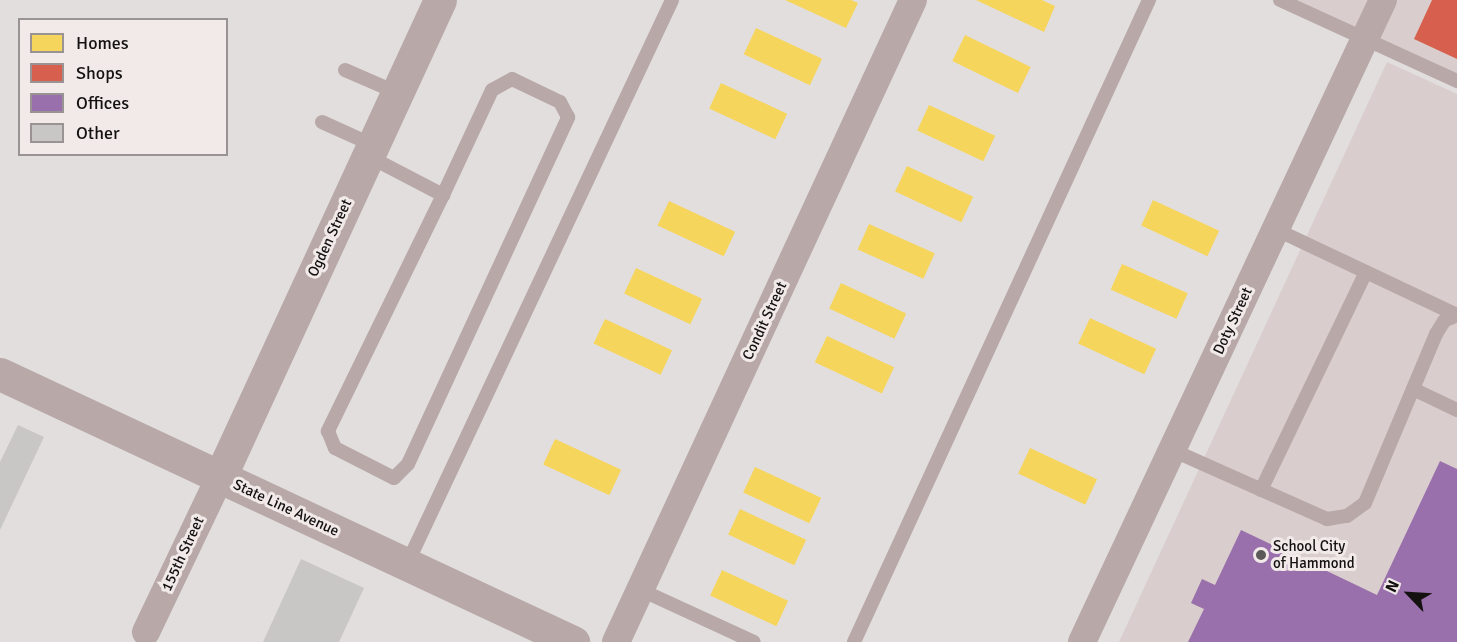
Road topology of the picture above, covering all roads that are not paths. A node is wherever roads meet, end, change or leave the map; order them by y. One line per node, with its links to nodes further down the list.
1 (440, 0): 10 (street, Ogden Street)
2 (672, 0): 23 (lane)
3 (913, 0): 24 (street, Condit Street)
4 (1149, 0): 30 (lane)
5 (1280, 0): 7 (lane)
6 (1383, 0): 7 (street, Doty Street)
7 (1364, 39): 9 (lane); 14 (street, Doty Street)
8 (345, 70): 10 (lane)
9 (1457, 81)
10 (398, 93): 12 (street, Ogden Street)
11 (322, 122): 12 (lane)
12 (371, 151): 13 (lane); 21 (street, Ogden Street)
13 (443, 195): 13 (lane)
14 (1275, 230): 15 (lane); 20 (street, Doty Street)
15 (1366, 272): 16 (lane); 22 (lane)
16 (1457, 315): 18 (lane)
17 (0, 374): 21 (street, State Line Avenue)
18 (1413, 389): 19 (lane); 22 (lane)
19 (1457, 410)
20 (1172, 450): 22 (lane); 26 (street, Doty Street)
21 (220, 477): 23 (street, State Line Avenue); 25 (street, 155th Street)
22 (1261, 490)
23 (407, 564): 27 (street, State Line Avenue)
24 (641, 590): 28 (street, Condit Street); 29 (lane)
25 (146, 632)
26 (1085, 641)
27 (573, 642)
28 (616, 642)
29 (754, 642)
30 (854, 642)

